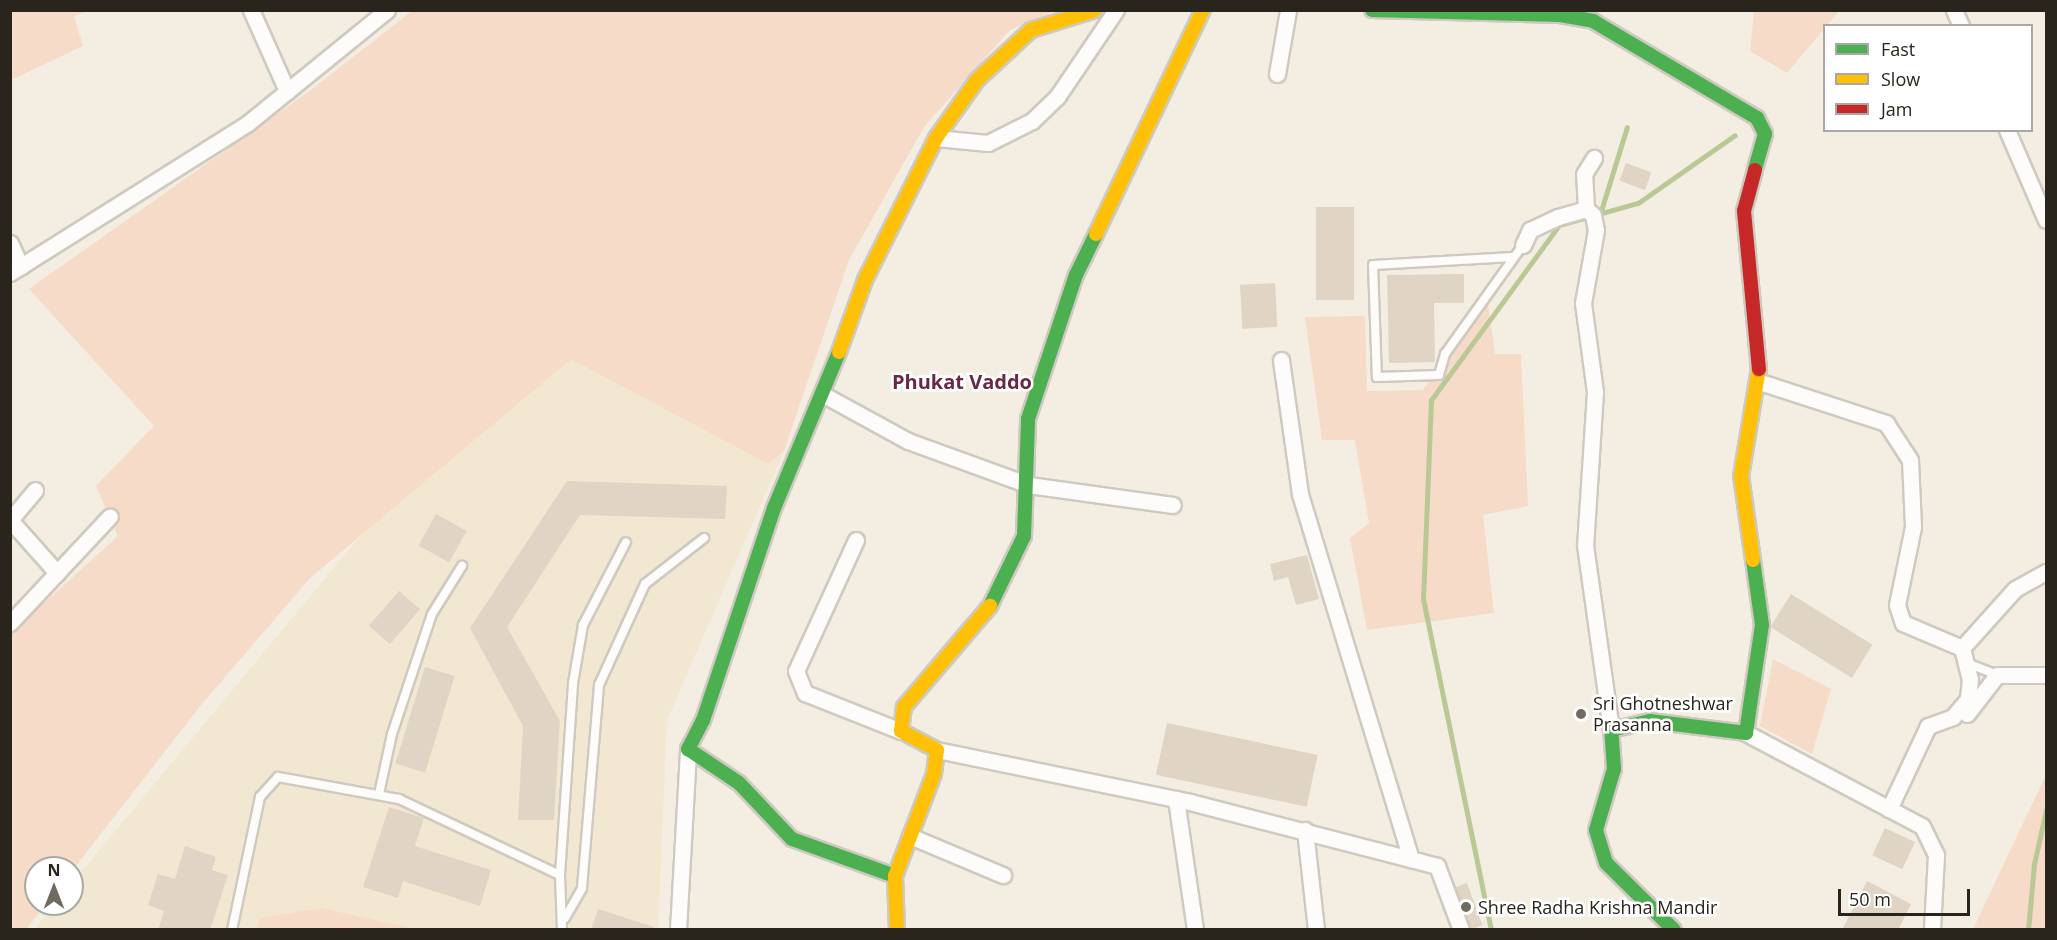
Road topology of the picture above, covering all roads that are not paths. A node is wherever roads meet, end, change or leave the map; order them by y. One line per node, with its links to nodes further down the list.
1 (251, 10): 9 (street)
2 (387, 10): 9 (street)
3 (1095, 10): 11 (street)
4 (1116, 10): 11 (street)
5 (1203, 10): 22 (street)
6 (1288, 10): 8 (street)
7 (1372, 10): 20 (street)
8 (1277, 74)
9 (287, 91): 18 (street)
10 (2008, 132): 14 (street)
11 (936, 138): 21 (street)
12 (1594, 158): 13 (street)
13 (1586, 209): 16 (street); 39 (street)
14 (2046, 220)
15 (10, 243): 18 (street)
16 (1523, 245): 17 (lane)
17 (1513, 257): 17 (lane)
18 (16, 270)
19 (1281, 360): 49 (street)
20 (1757, 381): 34 (street); 41 (street)
21 (824, 395): 22 (street); 42 (street)
22 (1029, 485): 24 (street); 40 (street)
23 (35, 490): 26 (street)
24 (1173, 504)
25 (110, 516): 32 (street)
26 (10, 520): 32 (street)
27 (704, 538): 53 (lane)
28 (855, 540): 40 (street)
29 (626, 542): 50 (lane)
30 (462, 566): 44 (lane)
31 (2046, 572): 34 (street)
32 (57, 573): 33 (street)
33 (10, 623)
34 (1962, 648): 35 (street)
35 (1969, 664): 36 (lane); 38 (street)
36 (1997, 675): 37 (street); 38 (street)
37 (2046, 675)
38 (1951, 718): 46 (street)
39 (1611, 730): 41 (street); 54 (street)
40 (901, 731): 43 (street)
41 (1746, 733): 46 (street)
42 (688, 749): 52 (street); 57 (street)
43 (937, 750): 45 (street); 48 (street)
44 (379, 794): 50 (lane); 55 (lane)
45 (1176, 799): 47 (street); 59 (street)
46 (1888, 808): 62 (street)
47 (1305, 830): 49 (street); 60 (street)
48 (910, 836): 51 (street); 52 (street)
49 (1411, 859): 61 (street)
50 (560, 875): 53 (lane)
51 (1003, 875)
52 (895, 876): 58 (street)
53 (565, 918): 56 (lane)
54 (1671, 929)
55 (232, 930)
56 (562, 930)
57 (678, 930)
58 (897, 930)
59 (1195, 930)
60 (1316, 930)
61 (1461, 930)
62 (1932, 930)

